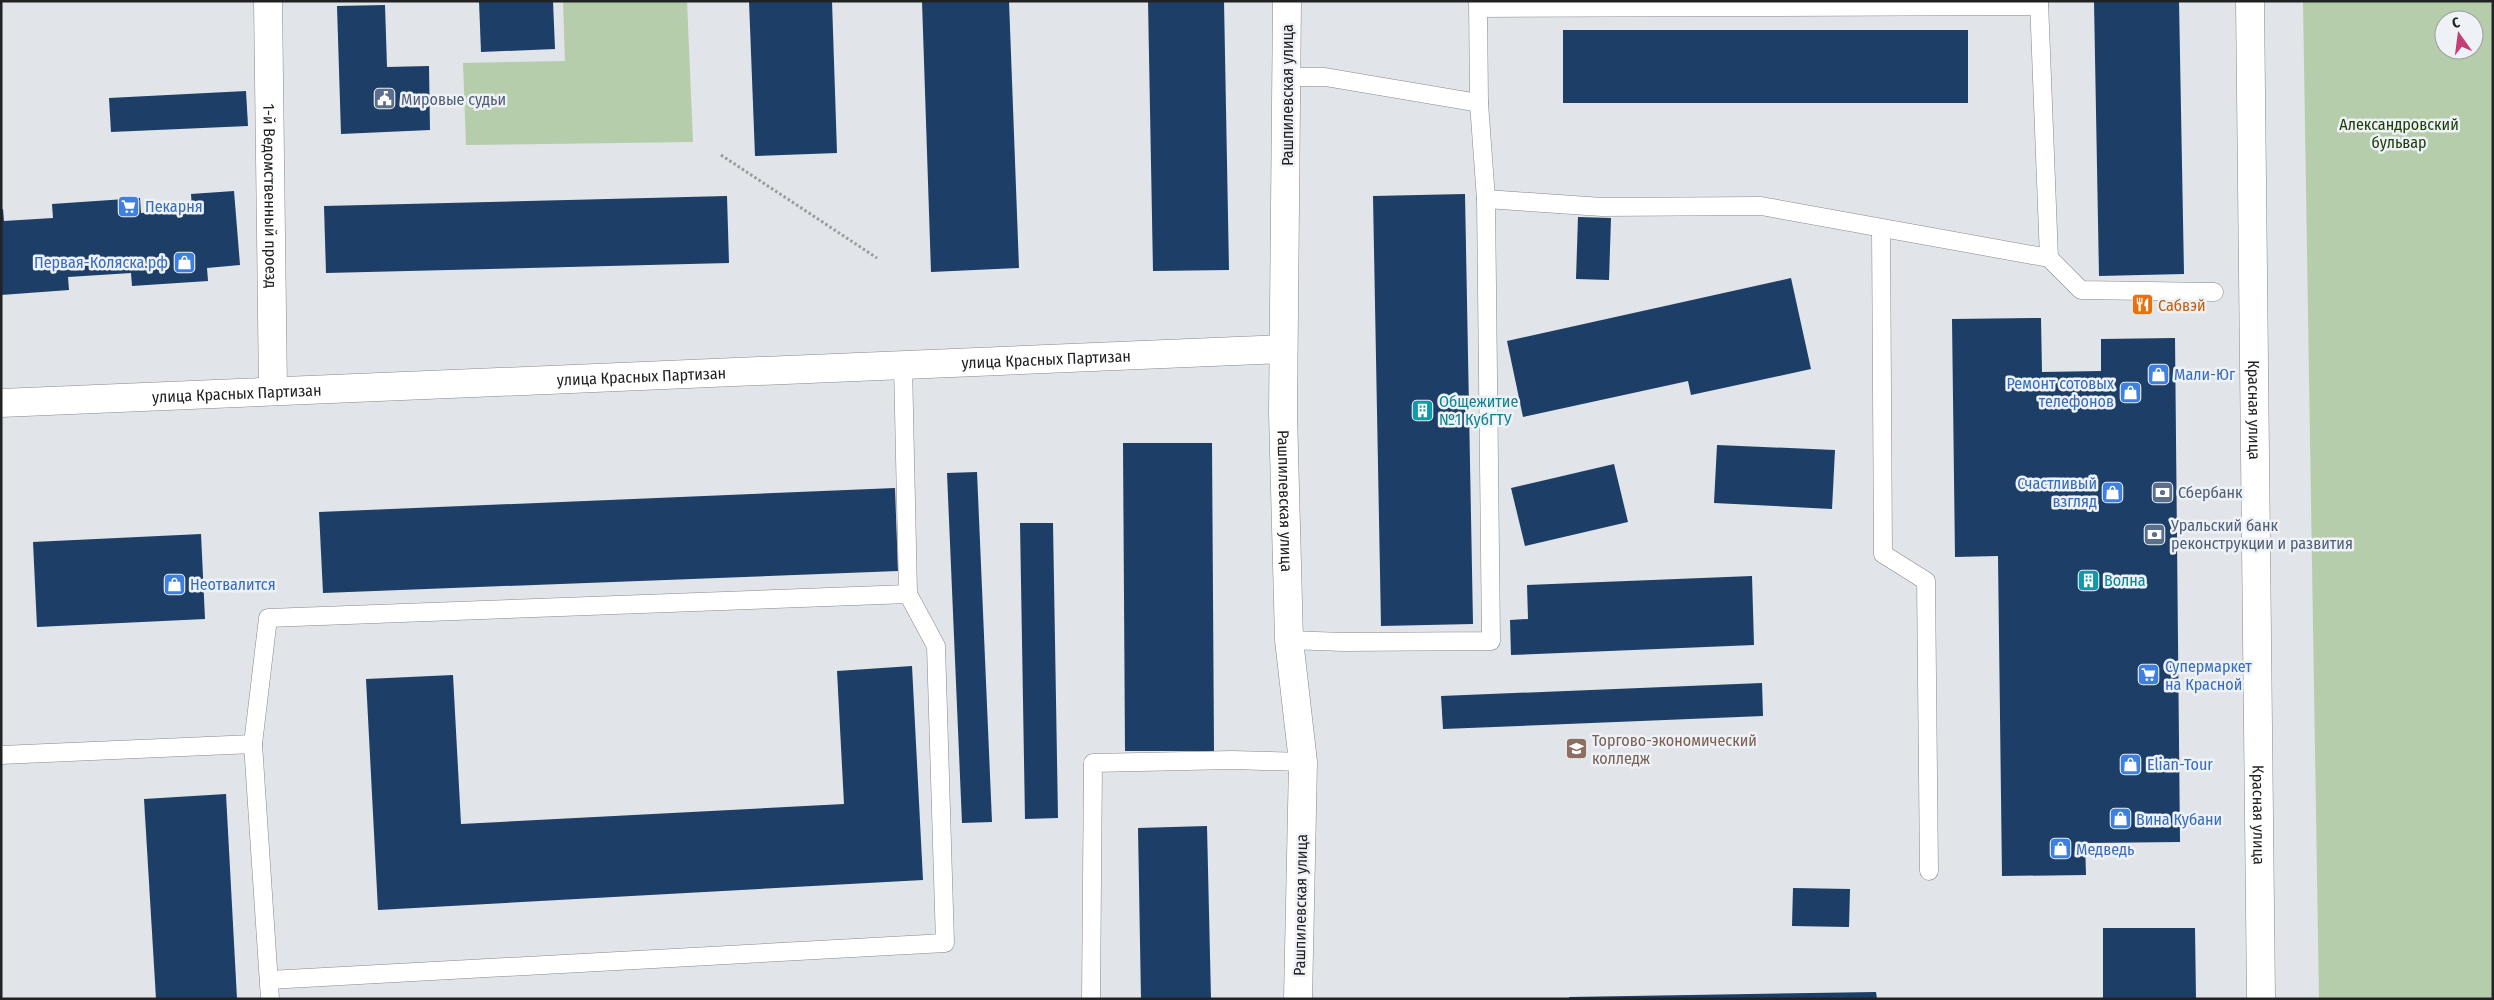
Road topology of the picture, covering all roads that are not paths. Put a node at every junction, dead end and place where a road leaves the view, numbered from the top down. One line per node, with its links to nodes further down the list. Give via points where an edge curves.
1 (268, 1): 14 (street, 1-й Ведомственный проезд)
2 (1287, 1): 6 (street, Рашпилевская улица)
3 (2250, 1): 26 (street, Красная улица)
4 (1478, 4): 5 (lane); 7 (lane)
5 (2039, 4): 10 (lane)
6 (1288, 77): 7 (lane, via 1325,78); 12 (street, Рашпилевская улица)
7 (1479, 103): 8 (lane)
8 (1486, 199): 9 (lane, via 1602,208 1762,206); 17 (lane, via 1491,641)
9 (1881, 228): 10 (lane); 21 (lane, via 1883,554 1926,581)
10 (2049, 258): 11 (lane, via 2081,290)
11 (2214, 292)
12 (1283, 349): 13 (street, улица Красных Партизан); 17 (street, Рашпилевская улица)
13 (902, 365): 14 (street, улица Красных Партизан); 16 (lane)
14 (273, 391): 15 (street, улица Красных Партизан)
15 (1, 403)
16 (908, 594): 18 (lane, via 268,618); 22 (lane, via 936,646 945,943)
17 (1289, 640): 20 (street, Рашпилевская улица)
18 (253, 744): 19 (lane); 22 (lane)
19 (1, 755)
20 (1303, 762): 24 (lane, via 1093,763); 25 (street, Рашпилевская улица)
21 (1929, 871)
22 (269, 980): 23 (lane)
23 (270, 999)
24 (1091, 999)
25 (1298, 999)
26 (2261, 999)

